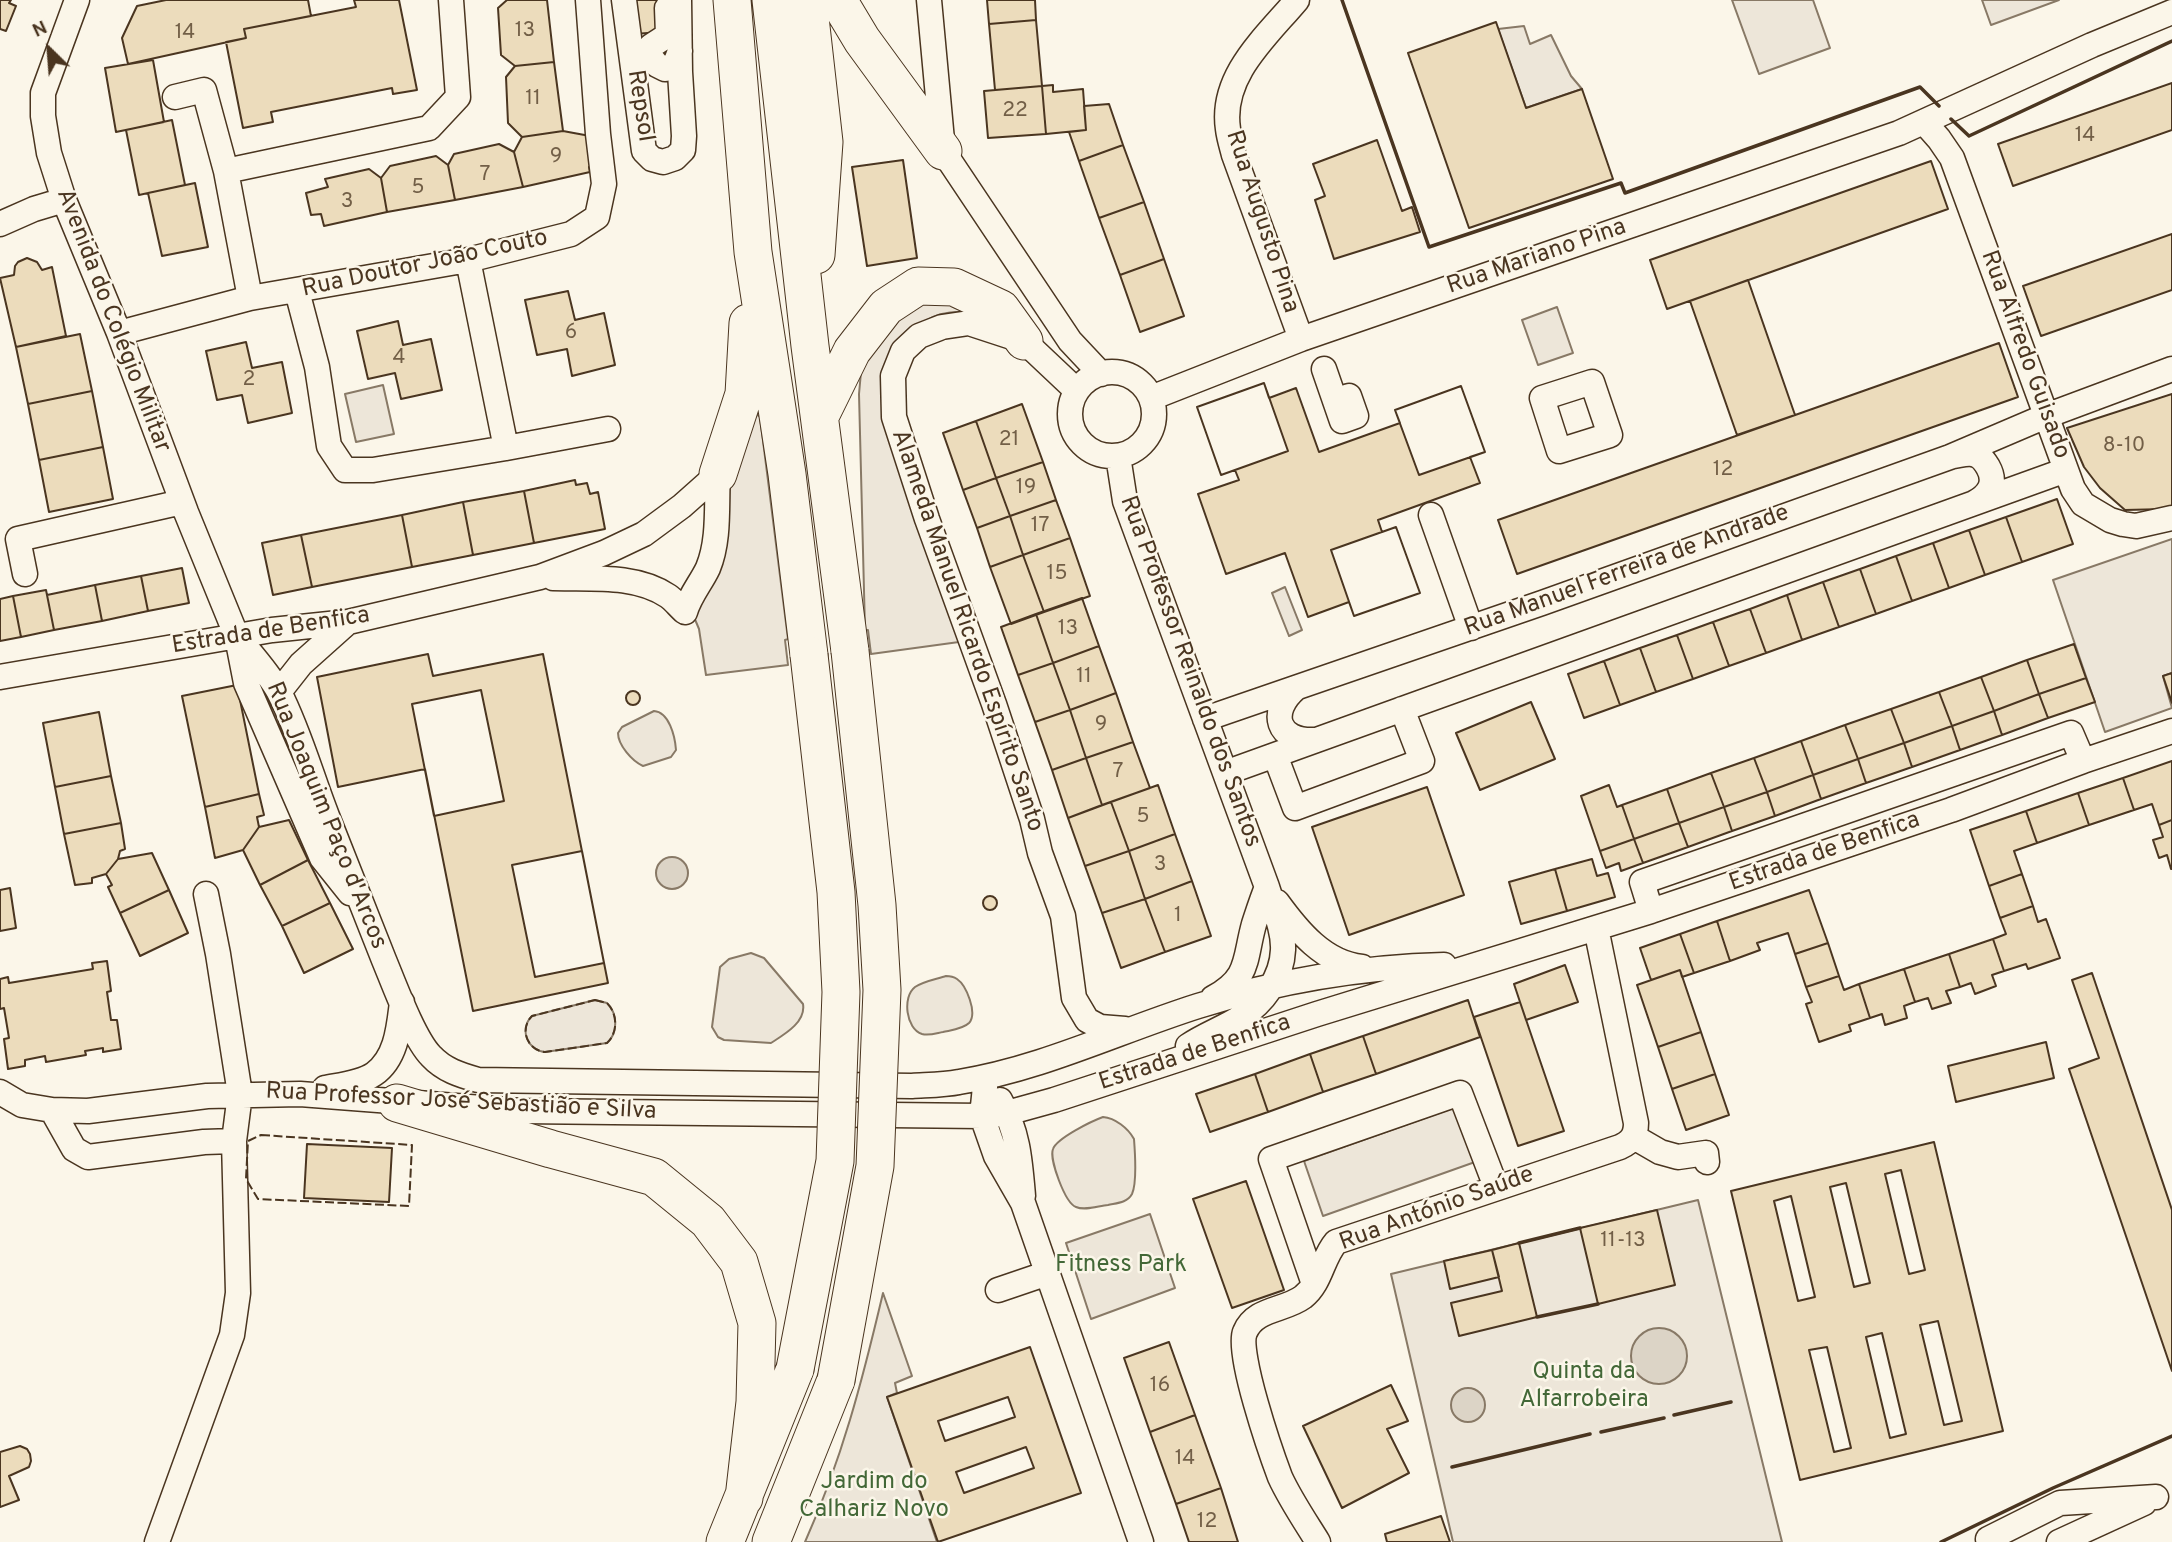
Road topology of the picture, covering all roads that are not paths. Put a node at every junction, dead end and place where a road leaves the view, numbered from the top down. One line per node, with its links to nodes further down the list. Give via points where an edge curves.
1 (77, 0): 19 (street, Avenida do Colégio Militar, via 43,93 49,153)
2 (451, 0): 18 (street, via 458,97 429,128)
3 (588, 0): 22 (street, Rua Doutor João Couto, via 604,184 597,217 571,234)
4 (624, 0): 14 (street, Repsol, via 644,151 663,162 683,150)
5 (667, 0): 14 (street, Repsol, via 668,35 651,46 649,55 665,69 675,65)
6 (679, 0): 14 (street, Repsol)
7 (732, 0): 21 (highway)
8 (771, 0): 28 (highway)
9 (808, 0): 28 (highway, via 824,142)
10 (838, 0): 17 (highway)
11 (929, 0): 17 (street)
12 (1297, 0): 26 (street, Rua Augusto Pina, via 1237,76 1227,113 1234,155)
13 (2172, 12): 16 (street, Rua Mariano Pina)
14 (680, 51)
15 (175, 97): 18 (street, via 204,90)
16 (1924, 122): 26 (street, Rua Mariano Pina); 36 (street, Rua Alfredo Guisado, via 1952,158)
17 (943, 151): 31 (street, via 1070,341)
18 (226, 171): 24 (street)
19 (64, 200): 20 (street); 25 (street, Avenida do Colégio Militar)
20 (0, 224)
21 (753, 252): 42 (highway, via 744,394); 93 (highway, bridge, via 809,655 836,892 841,992 835,1161 795,1369)
22 (467, 260): 23 (street, Rua Doutor João Couto); 38 (street)
23 (298, 291): 24 (street, Rua Doutor João Couto); 38 (street, via 317,367 329,446 345,470 373,470)
24 (250, 298): 25 (street, Rua Doutor João Couto)
25 (119, 333): 43 (street, Avenida do Colégio Militar)
26 (1301, 339): 33 (street, Rua Mariano Pina)
27 (1024, 341): 32 (street, Alameda Manuel Ricardo Espírito Santo); 35 (highway, via 1001,309 954,287 918,286 886,307 852,351); 72 (street, Alameda Manuel Ricardo Espírito Santo, via 969,323 919,336 903,351 893,376 894,417 1063,916 1074,998 1087,1020 1100,1027)
28 (810, 346): 35 (highway)
29 (1324, 369): 34 (street)
30 (2172, 369): 36 (street, Rua Manuel Ferreira de Andrade)
31 (1101, 374): 32 (street); 33 (street, via 1130,376)
32 (1077, 391): 39 (street, via 1070,409 1072,428 1082,444 1099,454)
33 (1151, 398): 39 (street, via 1154,417 1149,435 1136,449)
34 (1335, 401)
35 (820, 416): 96 (highway, bridge, via 877,905 882,990 875,1166 836,1380)
36 (2046, 416): 40 (street, Rua Manuel Ferreira de Andrade); 41 (street, Rua Alfredo Guisado)
37 (608, 429): 38 (street)
38 (506, 447)
39 (1118, 456): 56 (street, Rua Professor Reinaldo dos Santos, via 1125,501)
40 (1950, 457): 44 (street, via 1976,455 1990,470 1993,484 1989,492); 50 (street, Rua Manuel Ferreira de Andrade)
41 (2066, 470): 44 (street); 46 (street, Rua Alfredo Guisado, via 2083,504 2110,520 2136,526)
42 (718, 474): 48 (street, Estrada de Benfica, via 644,534); 48 (street, Estrada de Benfica, via 713,550 685,612 649,586 620,580)
43 (182, 502): 47 (street, via 19,539); 51 (street, Avenida do Colégio Militar)
44 (1967, 506): 55 (street)
45 (1431, 515): 50 (street)
46 (2172, 517)
47 (25, 574)
48 (540, 577): 49 (street, Estrada de Benfica)
49 (348, 622): 51 (street, Estrada de Benfica); 54 (street, via 300,664)
50 (1471, 628): 53 (street, Rua Manuel Ferreira de Andrade)
51 (237, 637): 52 (street, Estrada de Benfica); 54 (street, Rua Joaquim Paço d'Arcos); 64 (street, via 247,683 322,858)
52 (0, 677)
53 (1296, 688): 56 (street, Rua Manuel Ferreira de Andrade); 58 (street, via 1280,706 1282,726 1294,738)
54 (279, 692): 64 (street, Rua Joaquim Paço d'Arcos)
55 (1402, 709): 58 (street); 59 (street, via 1422,761 1295,808)
56 (1205, 719): 61 (street, Rua Professor Reinaldo dos Santos)
57 (2166, 737): 60 (street, Estrada de Benfica)
58 (1315, 740): 59 (street)
59 (1275, 755): 61 (street)
60 (2082, 761): 65 (street, Estrada de Benfica); 65 (street, via 2071,733 1642,882)
61 (1225, 773): 62 (street, Rua Professor Reinaldo dos Santos)
62 (1267, 887): 68 (street, Rua Professor Reinaldo dos Santos, via 1314,946 1354,966); 69 (street, Rua Professor Reinaldo dos Santos, via 1283,951); 71 (street, via 1244,969 1235,982)
63 (206, 894): 77 (street)
64 (362, 907): 70 (street, Rua Joaquim Paço d'Arcos)
65 (1651, 911): 66 (street, Estrada de Benfica)
66 (1596, 928): 67 (street, Estrada de Benfica); 84 (street, via 1636,1124)
67 (1474, 964): 68 (street, Estrada de Benfica); 73 (street, Estrada de Benfica)
68 (1380, 968): 69 (street, Estrada de Benfica)
69 (1271, 986): 71 (street, Estrada de Benfica); 73 (street, via 1239,1019)
70 (402, 1002): 75 (street, Rua Professor José Sebastião e Silva, via 429,1055 444,1068 478,1080); 78 (street, via 393,1046 374,1074)
71 (1199, 1006): 72 (street, Estrada de Benfica)
72 (1132, 1029): 74 (street, Estrada de Benfica)
73 (1163, 1063): 81 (street, Estrada de Benfica)
74 (986, 1077): 75 (street, Estrada de Benfica); 81 (street); 83 (street)
75 (912, 1086)
76 (0, 1092): 80 (street, Rua Professor José Sebastião e Silva, via 22,1105)
77 (240, 1094): 78 (street, Rua Professor José Sebastião e Silva); 80 (street, Rua Professor José Sebastião e Silva, via 88,1111); 85 (street)
78 (300, 1094): 79 (street, Rua Professor José Sebastião e Silva)
79 (397, 1102): 82 (street, Rua Professor José Sebastião e Silva, via 521,1111); 93 (highway, via 654,1177 708,1221 740,1262 757,1323 755,1402)
80 (52, 1110): 85 (street, via 74,1149 88,1157)
81 (1007, 1113): 83 (street, Estrada de Benfica); 88 (street, via 1019,1148)
82 (912, 1116): 83 (street, Estrada de Benfica)
83 (982, 1116): 88 (street, via 996,1156)
84 (1634, 1137): 86 (street, via 1678,1157 1706,1153); 87 (street, Rua António Saúde, via 1620,1147)
85 (234, 1141): 94 (street, via 238,1293 232,1335)
86 (1707, 1162)
87 (1496, 1187): 90 (street, Rua António Saúde, via 1336,1242); 90 (street, via 1460,1093 1272,1159)
88 (1023, 1203): 89 (street)
89 (1048, 1273): 91 (street); 97 (street)
90 (1314, 1284): 98 (street, Rua António Saúde, via 1301,1298 1252,1320 1242,1339 1244,1360 1281,1478)
91 (998, 1290)
92 (2164, 1494): 99 (street, via 2060,1503 1987,1539); 100 (street)
93 (744, 1498): 95 (highway)
94 (157, 1542)
95 (725, 1542)
96 (771, 1542)
97 (1142, 1542)
98 (1318, 1542)
99 (1989, 1542)
100 (2059, 1542)

